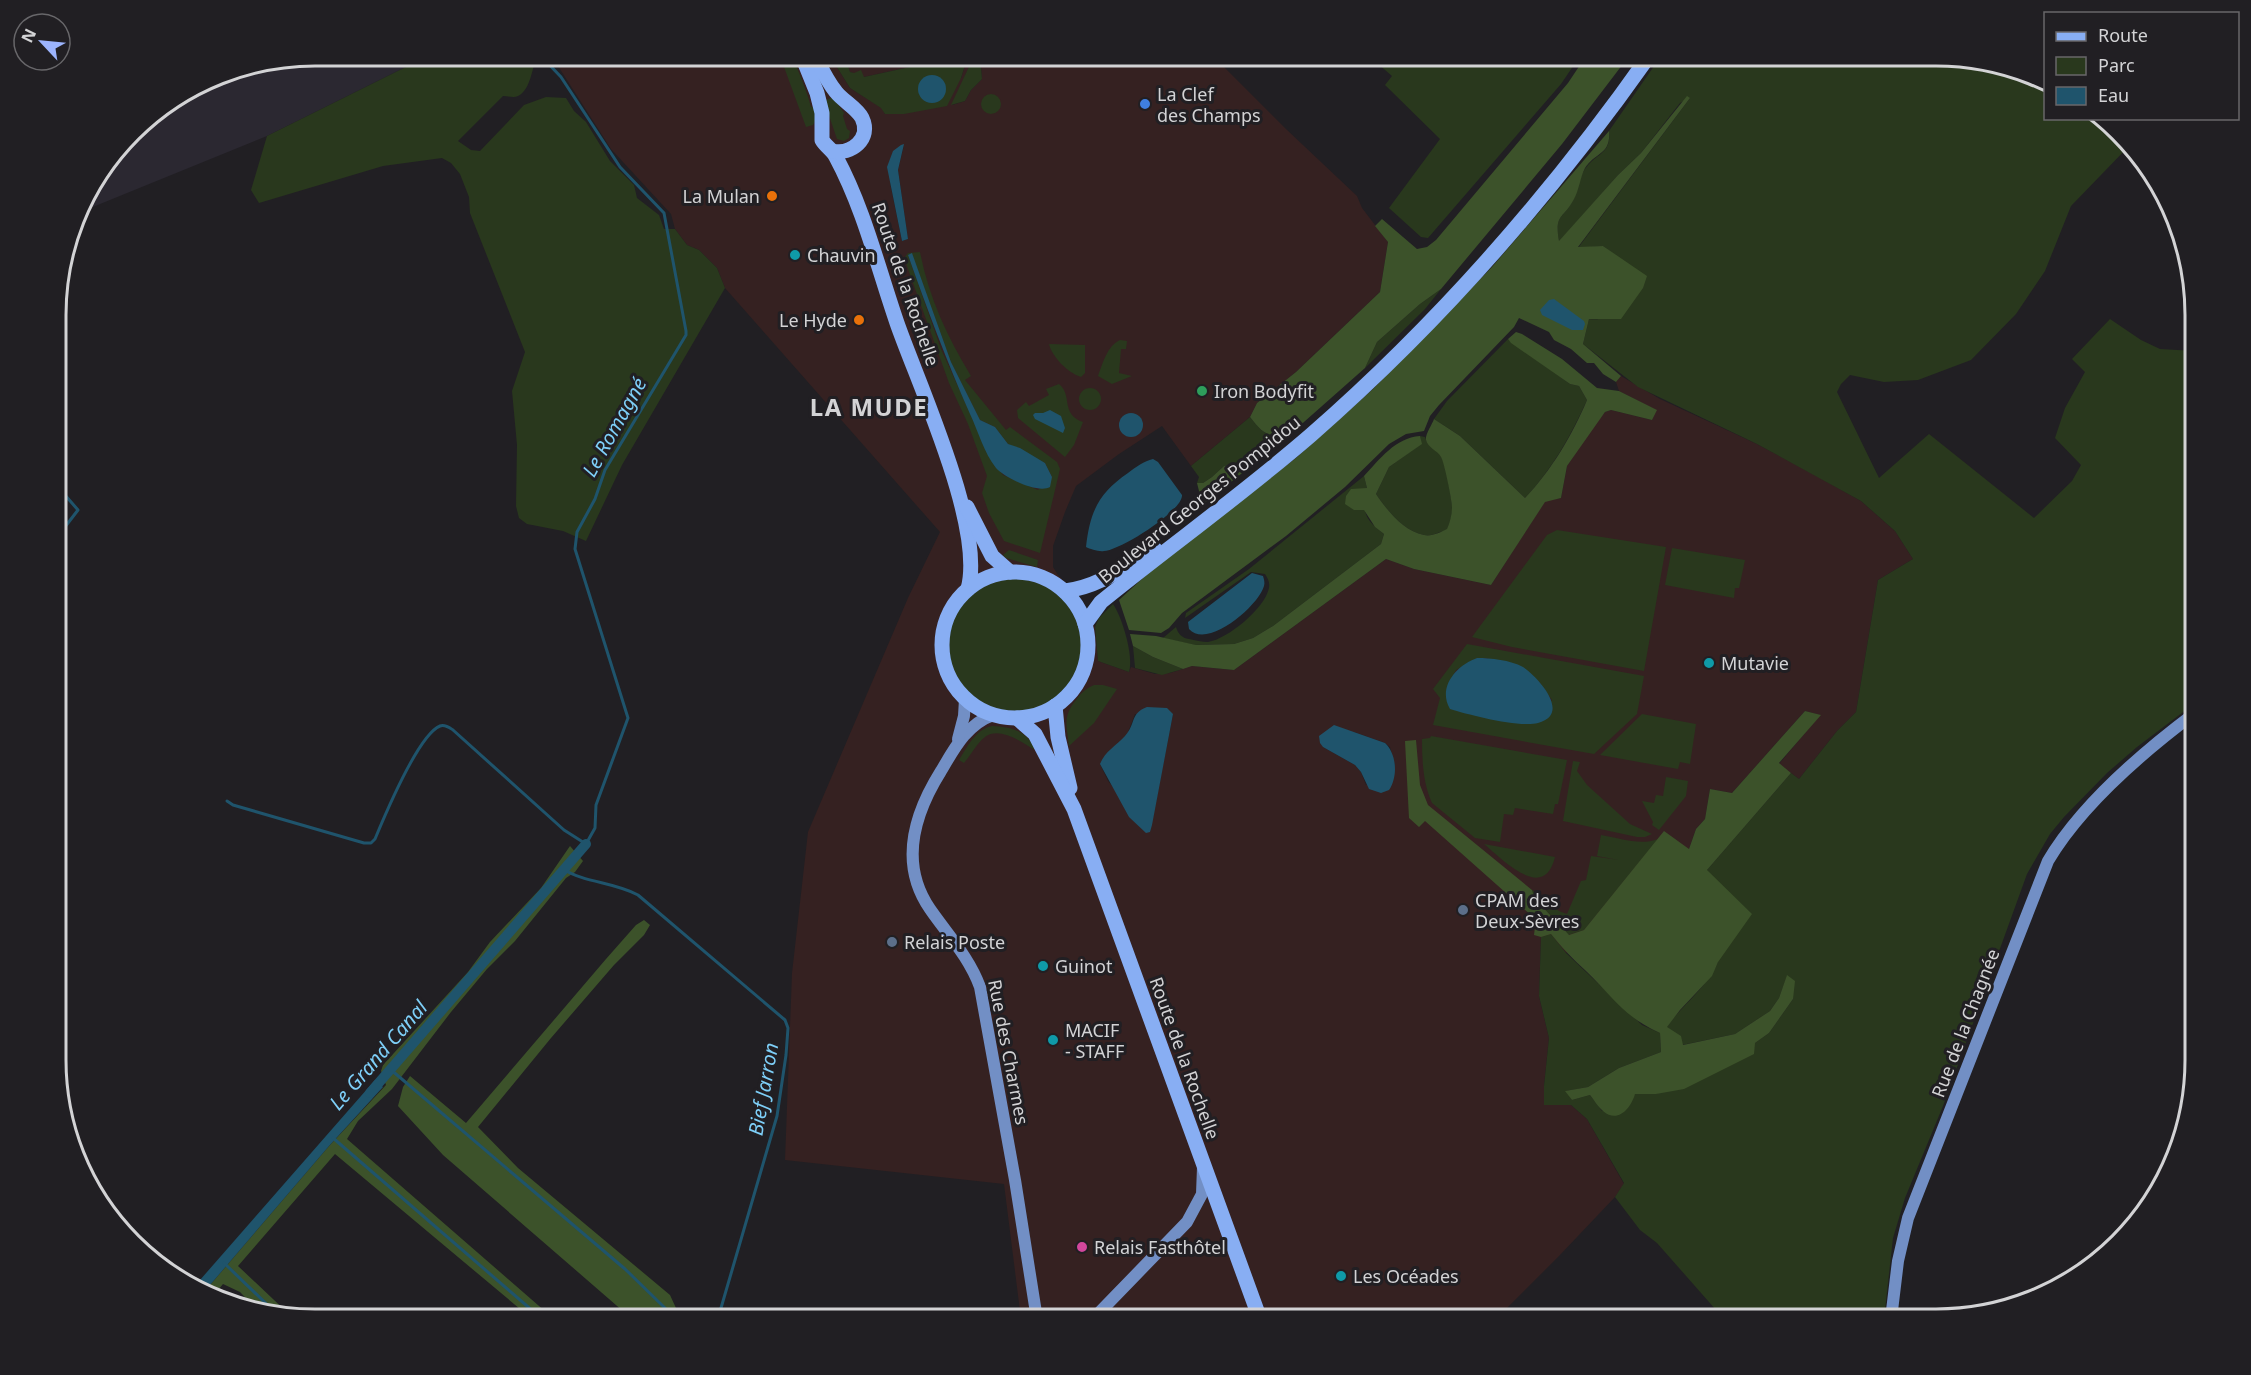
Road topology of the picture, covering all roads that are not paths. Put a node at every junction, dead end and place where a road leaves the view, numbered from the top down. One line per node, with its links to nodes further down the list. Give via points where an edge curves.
1 (806, 66): 6 (main road, Route de la Rochelle, via 822,113 822,140)
2 (821, 66): 5 (main road, Route de la Rochelle, via 835,91 862,118 864,126)
3 (1633, 66): 11 (main road, Boulevard Georges Pompidou, via 1538,191 1463,278 1388,355 1275,457 1170,539 1103,580)
4 (1641, 66): 12 (main road, Boulevard Georges Pompidou, via 1544,195 1408,344 1310,436 1101,602)
5 (858, 144): 6 (main road, via 845,152); 7 (main road, Route de la Rochelle, via 852,166)
6 (832, 151): 7 (main road, Route de la Rochelle)
7 (854, 195): 8 (main road, Route de la Rochelle)
8 (957, 488): 9 (main road, Route de la Rochelle, via 992,556); 10 (main road, Route de la Rochelle, via 972,556)
9 (1010, 572): 10 (main road, via 988,577); 11 (main road, via 1035,574)
10 (968, 589): 13 (main road, via 950,610 941,650 946,670)
11 (1065, 591): 12 (main road)
12 (1085, 624): 14 (main road, via 1088,645 1083,670 1071,692)
13 (964, 699): 15 (main road); 18 (street, Rue des Charmes)
14 (1055, 706): 16 (main road, via 1031,717); 19 (main road, Route de la Rochelle)
15 (993, 715): 16 (main road); 18 (street, Rue des Charmes, via 977,723)
16 (1017, 718): 19 (main road, Route de la Rochelle, via 1035,734)
17 (2185, 721): 24 (street, Rue de la Chagnée, via 2154,745 2077,820 2048,861 1908,1218)
18 (956, 746): 21 (street, Rue des Charmes, via 919,812 913,865 925,900 966,958 980,987)
19 (1074, 809): 20 (main road, Route de la Rochelle)
20 (1203, 1165): 22 (street, via 1202,1194 1193,1213); 23 (main road, Route de la Rochelle)
21 (1035, 1309)
22 (1103, 1309)
23 (1256, 1309)
24 (1893, 1309)

